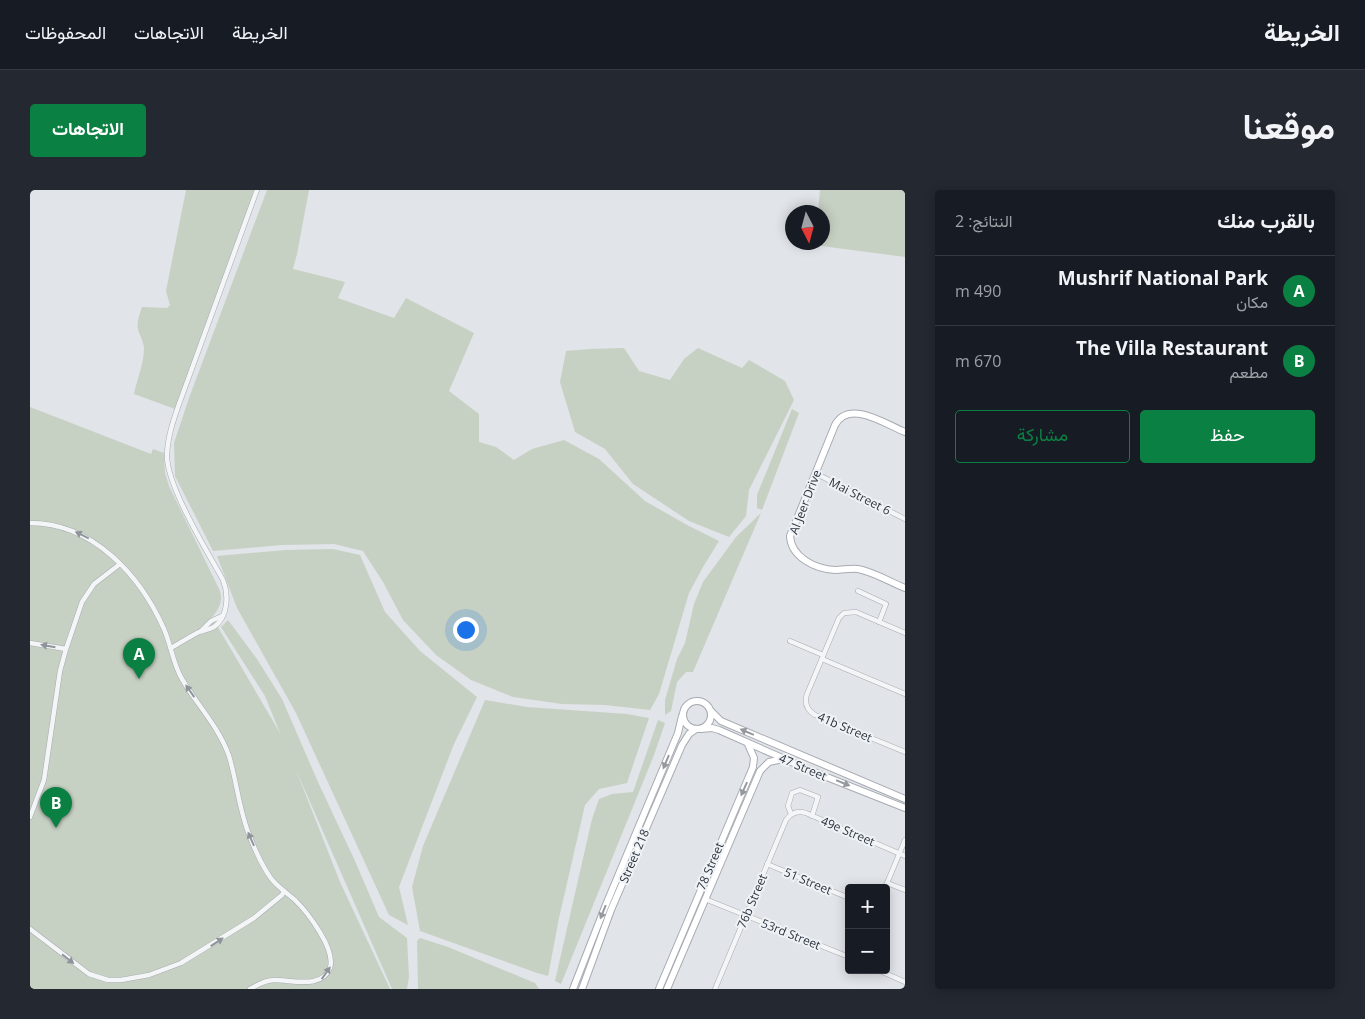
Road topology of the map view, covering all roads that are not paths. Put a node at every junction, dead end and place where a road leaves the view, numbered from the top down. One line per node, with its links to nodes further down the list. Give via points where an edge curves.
1 (258, 190): 13 (street, via 179,404 168,450 174,484 225,587 227,601 214,626)
2 (905, 434): 3 (street, Al Jeer Drive, via 855,412 845,414 835,425)
3 (816, 473): 4 (street, Mai Street 6); 7 (street, Al Jeer Drive, via 792,530 790,541 794,551 802,559 822,568 861,570)
4 (905, 518)
5 (30, 523): 6 (street, one-way to 5, via 82,534 59,526)
6 (120, 564): 13 (street, via 151,604); 14 (street, via 89,589)
7 (905, 588)
8 (858, 591): 9 (street, via 886,604)
9 (879, 622): 10 (street); 15 (street, via 856,612 844,613)
10 (905, 633)
11 (790, 641): 15 (street)
12 (30, 643): 14 (street, one-way to 12)
13 (171, 648): 35 (street, one-way to 13, via 269,875 251,839 225,747 181,677)
14 (66, 649): 27 (street, via 58,682 45,776)
15 (822, 657): 16 (street); 21 (street, 41b Street, via 806,697 809,711)
16 (905, 694)
17 (711, 712): 18 (street, via 703,702 694,701 684,708); 19 (street, via 708,724); 23 (street, 47 Street, one-way to 17, via 721,721)
18 (682, 716): 19 (street, via 688,727); 48 (street, one-way to 48, via 678,733)
19 (699, 729): 20 (street, 47 Street, via 715,729); 49 (street, Street 218, via 682,745)
20 (748, 744): 22 (street, 47 Street); 38 (street, 78 Street, one-way to 38, via 754,758 753,767)
21 (905, 752)
22 (783, 758): 24 (street, 47 Street, one-way to 24); 37 (street, 78 Street, via 769,762 760,771)
23 (905, 799)
24 (905, 808)
25 (791, 814): 26 (street, 49e Street, via 800,812); 26 (street, 76b Street, via 788,806 792,793 800,790 818,797); 31 (street, 76b Street)
26 (812, 816): 29 (street, 49e Street)
27 (30, 817)
28 (905, 840): 29 (street)
29 (900, 854): 30 (street, 49e Street); 32 (street)
30 (905, 856)
31 (767, 864): 36 (street, 51 Street); 39 (street, 76b Street)
32 (886, 884)
33 (890, 886): 34 (street)
34 (905, 890)
35 (284, 891): 41 (street, one-way to 35, via 95,977 114,980 138,977 171,968 191,958 260,914); 47 (street, one-way to 35, via 272,980 315,984 326,977 331,966 331,954 318,930)
36 (845, 896)
37 (705, 899): 39 (street, 53rd Street); 40 (street, 78 Street)
38 (694, 906): 40 (street, via 690,924); 42 (street, 78 Street)
39 (745, 916): 43 (street, 53rd Street); 52 (street, 76b Street)
40 (693, 927): 45 (street, 78 Street)
41 (30, 929)
42 (676, 949): 45 (street, via 679,953); 50 (street, 78 Street)
43 (845, 955)
44 (887, 974): 46 (street)
45 (670, 982): 51 (street, 78 Street)
46 (905, 982)
47 (250, 989)
48 (573, 989)
49 (582, 989)
50 (659, 989)
51 (667, 989)
52 (715, 989)

